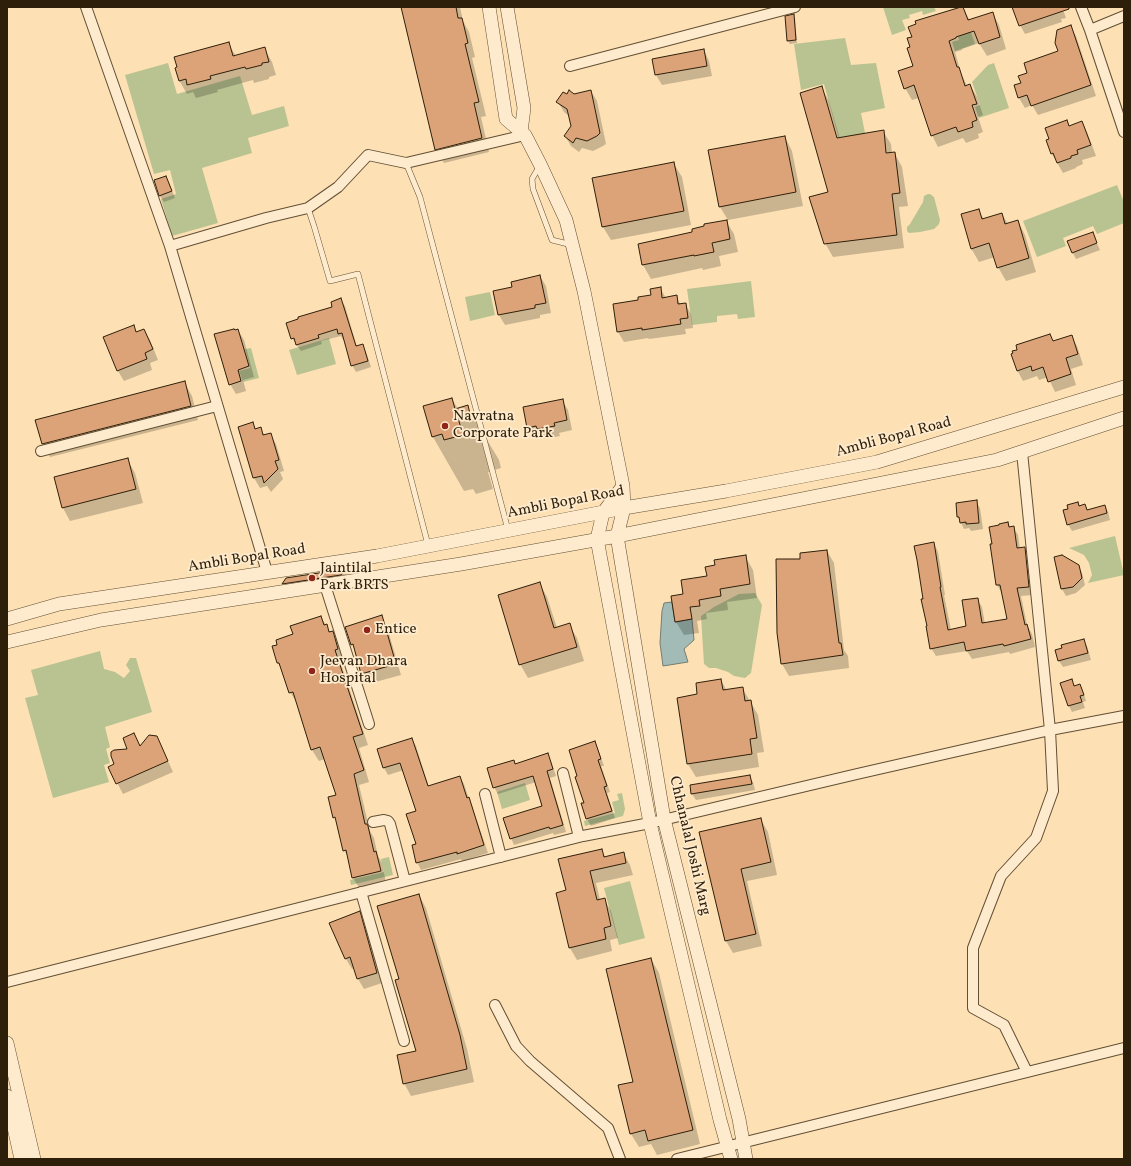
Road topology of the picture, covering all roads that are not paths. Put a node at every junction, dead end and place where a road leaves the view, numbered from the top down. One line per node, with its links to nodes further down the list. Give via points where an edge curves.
1 (86, 7): 15 (street)
2 (489, 7): 10 (street, via 506,118)
3 (507, 7): 10 (street, via 524,108)
4 (794, 7): 8 (street)
5 (1081, 7): 7 (street)
6 (1124, 16): 7 (street)
7 (1090, 30): 9 (street)
8 (570, 66)
9 (1124, 132)
10 (523, 134): 11 (street); 12 (street)
11 (406, 163): 13 (street, via 368,155 338,187); 24 (lane, via 420,197)
12 (540, 164): 14 (street, via 566,220); 14 (lane, via 532,179 533,189 552,240)
13 (308, 208): 15 (street); 27 (lane, via 330,281 358,274)
14 (572, 245): 21 (street, via 584,291)
15 (170, 246): 17 (street)
16 (1124, 387): 22 (street, Ambli Bopal Road, via 877,462)
17 (217, 406): 19 (street); 28 (street)
18 (1124, 418): 20 (street)
19 (41, 451)
20 (1022, 452): 25 (street, via 997,460); 34 (street)
21 (623, 486): 22 (street); 23 (street)
22 (624, 508): 23 (street, Ambli Bopal Road); 25 (street)
23 (603, 512): 24 (street, Ambli Bopal Road); 26 (street)
24 (508, 531): 27 (street, Ambli Bopal Road)
25 (617, 536): 26 (street); 37 (street, Chhanalal Joshi Marg)
26 (596, 539): 29 (street, via 462,564); 39 (street, Chhanalal Joshi Marg)
27 (428, 546): 28 (street, Ambli Bopal Road)
28 (267, 572): 30 (street, Ambli Bopal Road, via 59,604)
29 (325, 585): 31 (street, via 101,620); 33 (street)
30 (7, 619)
31 (7, 642)
32 (1124, 716): 34 (street)
33 (369, 724)
34 (1050, 730): 37 (street); 49 (street, via 1053,791 1036,838 1001,876 973,948 973,1008 1004,1025)
35 (563, 773): 40 (street)
36 (485, 794): 41 (street)
37 (664, 819): 39 (street); 51 (street, Chhanalal Joshi Marg)
38 (373, 822): 42 (street, via 384,820 390,824)
39 (650, 823): 40 (street); 52 (street, Chhanalal Joshi Marg)
40 (579, 837): 41 (street)
41 (501, 857): 42 (street)
42 (405, 881): 43 (street)
43 (361, 892): 44 (street); 46 (street)
44 (7, 982)
45 (495, 1005): 55 (street, via 516,1046 608,1128)
46 (404, 1041)
47 (7, 1043): 54 (street)
48 (1124, 1048): 49 (street)
49 (1027, 1072): 51 (street)
50 (7, 1096): 53 (street)
51 (743, 1143): 52 (street); 57 (street, Chhanalal Joshi Marg)
52 (729, 1153): 56 (street)
53 (21, 1159)
54 (34, 1159)
55 (620, 1159)
56 (677, 1159)
57 (746, 1159)

